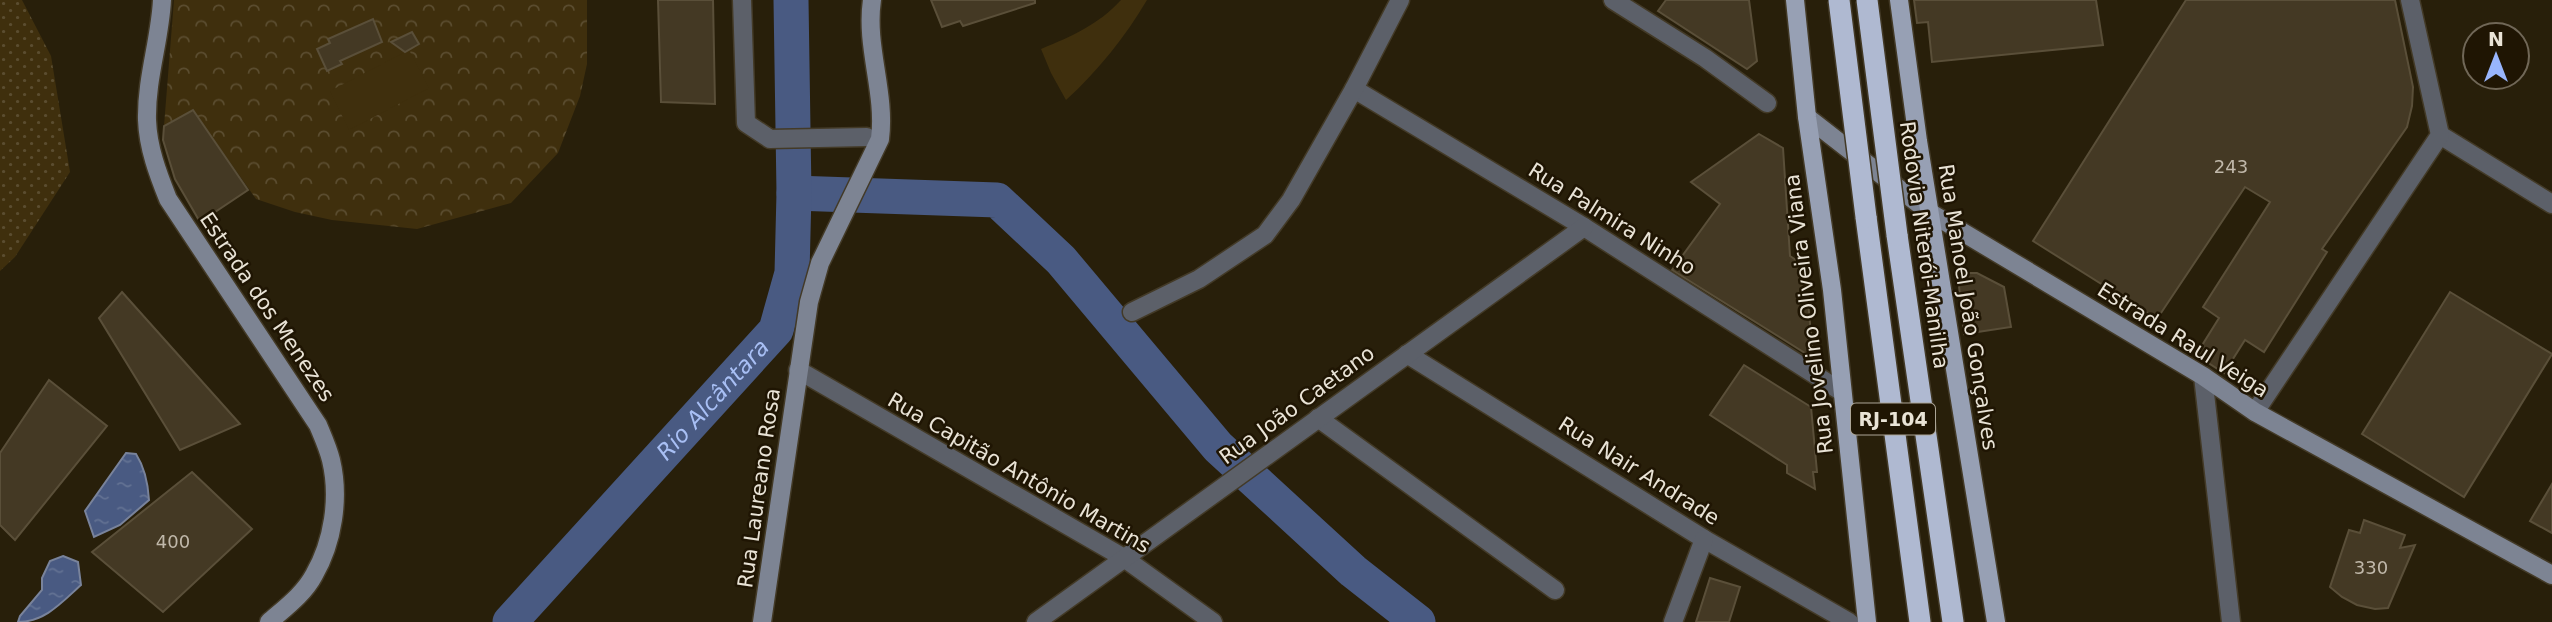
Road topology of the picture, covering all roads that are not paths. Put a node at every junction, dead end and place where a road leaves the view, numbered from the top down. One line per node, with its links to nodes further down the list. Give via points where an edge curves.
1 (162, 0): 30 (main road, Estrada dos Menezes, via 147,121 154,161 168,200 318,425 331,461 336,503 329,541 314,576)
2 (742, 0): 15 (street, via 746,123 770,139)
3 (873, 0): 21 (main road, Rua Laureano Rosa, via 873,56 883,117 880,139 820,263)
4 (1400, 0): 11 (street)
5 (1613, 0): 12 (street)
6 (1795, 0): 13 (main road, Rua Jovelino Oliveira Viana)
7 (1839, 0): 37 (highway, RJ-104, bridge)
8 (1867, 0): 38 (highway, Rodovia Niterói-Manilha / RJ-104, bridge)
9 (1899, 0): 17 (main road, Rua Manoel João Gonçalves)
10 (2410, 0): 14 (street)
11 (1354, 89): 18 (street, Rua Palmira Ninho); 19 (street, via 1291,200 1265,235 1199,279)
12 (1768, 103)
13 (1807, 117): 17 (main road, Estrada Raul Veiga); 23 (main road, Rua Jovelino Oliveira Viana)
14 (2440, 135): 16 (street); 24 (street)
15 (867, 137)
16 (2552, 204)
17 (1929, 212): 22 (main road, Estrada Raul Veiga); 39 (main road, Rua Manoel João Gonçalves)
18 (1584, 227): 20 (street, Rua João Caetano); 23 (street, Rua Palmira Ninho)
19 (1132, 312)
20 (1407, 354): 25 (street, Rua João Caetano); 26 (street, Rua Nair Andrade)
21 (799, 370): 27 (street, Rua Capitão Antônio Martins); 31 (main road, Rua Laureano Rosa)
22 (2203, 376): 24 (main road, Estrada Raul Veiga); 40 (street)
23 (1842, 392): 36 (main road, Rua Jovelino Oliveira Viana)
24 (2255, 412): 28 (main road, Estrada Raul Veiga)
25 (1318, 418): 27 (street, Rua João Caetano); 29 (street)
26 (1704, 539): 34 (street); 35 (street, Rua Nair Andrade)
27 (1124, 558): 32 (street, Rua João Caetano); 33 (street, Rua Capitão Antônio Martins)
28 (2552, 575)
29 (1555, 590)
30 (270, 622)
31 (762, 622)
32 (1036, 622)
33 (1213, 622)
34 (1674, 622)
35 (1849, 622)
36 (1867, 622)
37 (1920, 622)
38 (1953, 622)
39 (1996, 622)
40 (2231, 622)

